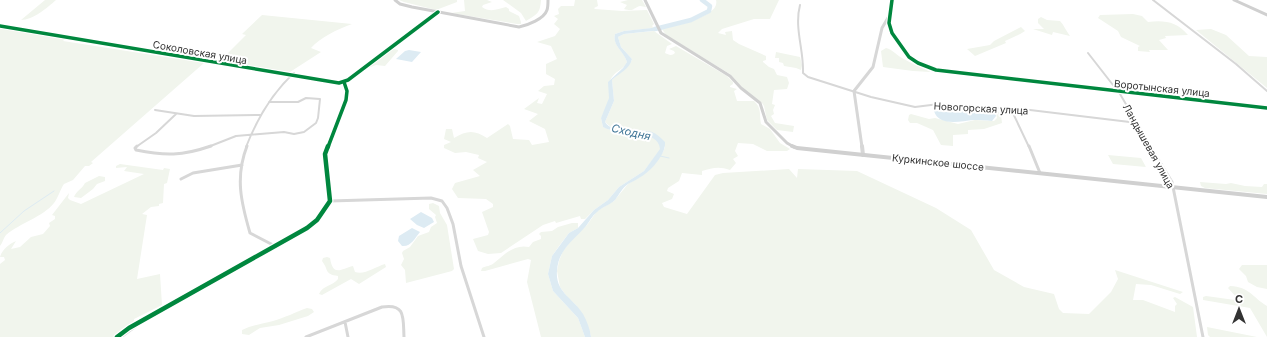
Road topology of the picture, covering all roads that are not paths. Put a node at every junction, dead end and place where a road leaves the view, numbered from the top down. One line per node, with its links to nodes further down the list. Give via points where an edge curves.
1 (395, 0): 9 (main road, via 405,5)
2 (548, 0): 9 (main road, via 544,13 521,27)
3 (645, 0): 31 (main road, Куркинское шоссе, via 658,28 667,38 730,76 760,103 766,122 788,143 797,148)
4 (892, 0): 11 (street)
5 (1153, 0): 20 (street)
6 (1234, 0): 10 (main road)
7 (1239, 0): 10 (main road)
8 (800, 5): 21 (street, Новогорская улица, via 797,16 804,75)
9 (438, 12): 19 (street)
10 (1267, 14)
11 (890, 15): 13 (street); 14 (street)
12 (0, 26): 16 (street)
13 (889, 27): 14 (street); 15 (street, Воротынская улица)
14 (882, 31): 15 (street); 21 (street, via 873,67)
15 (892, 33): 22 (street, Воротынская улица, via 910,57 936,70)
16 (54, 35): 18 (street, Соколовская улица)
17 (1088, 53): 22 (street, Ландышевая улица)
18 (292, 74): 19 (street, Соколовская улица, via 335,83); 23 (street, via 277,89)
19 (344, 82): 37 (street, via 346,100 326,154)
20 (1267, 91)
21 (854, 92): 25 (street, Новогорская улица, via 915,107 935,104); 31 (street)
22 (1118, 92): 24 (street, Воротынская улица); 29 (street, Ландышевая улица)
23 (269, 102): 28 (street); 30 (street, via 320,99 315,123 307,131 295,134 284,132)
24 (1267, 108)
25 (1011, 109): 29 (street, Новогорская улица); 33 (street)
26 (155, 110): 27 (street)
27 (176, 114): 28 (street, via 215,117); 30 (street, via 135,148 139,152 162,155 194,152 236,136)
28 (260, 115): 30 (street)
29 (1138, 123): 35 (street, Ландышевая улица)
30 (252, 135): 32 (street)
31 (863, 154): 33 (main road, Куркинское шоссе)
32 (242, 164): 34 (street, via 193,173); 38 (street, via 239,178 241,197 250,233)
33 (1040, 173): 35 (main road, Куркинское шоссе)
34 (181, 179)
35 (1174, 187): 36 (main road, Куркинское шоссе); 47 (street, Ландышевая улица)
36 (1267, 196)
37 (330, 201): 38 (street, via 312,224); 46 (street, via 431,198 442,201 452,222 461,265)
38 (274, 246): 39 (street)
39 (142, 320): 41 (street); 42 (street)
40 (345, 322): 43 (street); 44 (street); 45 (street, via 382,307 393,306 403,312)
41 (117, 337)
42 (121, 337)
43 (309, 337)
44 (348, 337)
45 (404, 337)
46 (484, 337)
47 (1202, 337)

